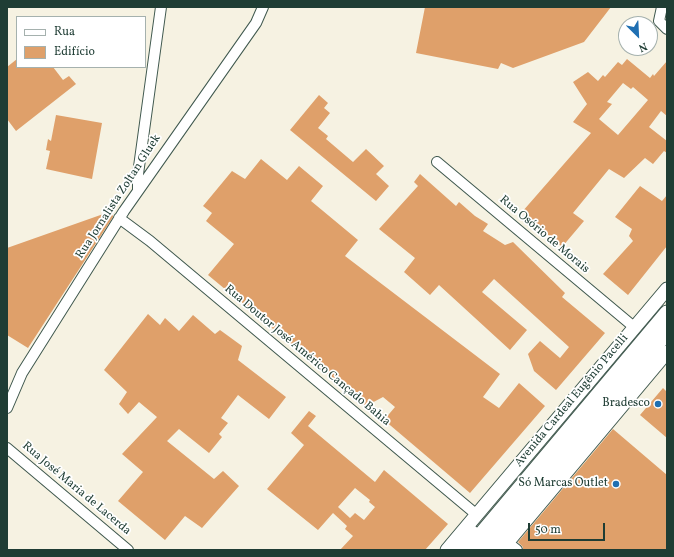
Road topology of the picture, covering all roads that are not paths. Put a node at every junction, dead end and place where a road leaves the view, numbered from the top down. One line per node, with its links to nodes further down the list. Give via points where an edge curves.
1 (161, 7): 6 (street)
2 (263, 7): 6 (street, Rua Jornalista Zoltan Gluek, via 256,23)
3 (662, 7): 4 (street, via 660,21)
4 (667, 29)
5 (437, 162): 10 (street, Rua Osório de Morais)
6 (138, 190): 7 (street, Rua Jornalista Zoltan Gluek)
7 (119, 218): 13 (street, Rua Jornalista Zoltan Gluek, via 22,373); 16 (street, Rua Doutor José Américo Cançado Bahia, via 156,246)
8 (667, 289): 10 (main road, Avenida Cardeal Eugênio Pacelli)
9 (667, 312): 15 (highway, Avenida Cardeal Eugênio Pacelli)
10 (634, 327): 16 (main road, Avenida Cardeal Eugênio Pacelli)
11 (667, 332): 22 (highway)
12 (666, 355): 17 (main road)
13 (7, 408)
14 (7, 448): 18 (street, Rua José Maria de Lacerda)
15 (515, 493): 20 (highway, via 505,499); 21 (highway, Avenida Cardeal Eugênio Pacelli)
16 (477, 515): 19 (main road, Avenida Cardeal Eugênio Pacelli)
17 (505, 548)
18 (128, 550)
19 (447, 550)
20 (455, 550)
21 (468, 550)
22 (484, 550)

